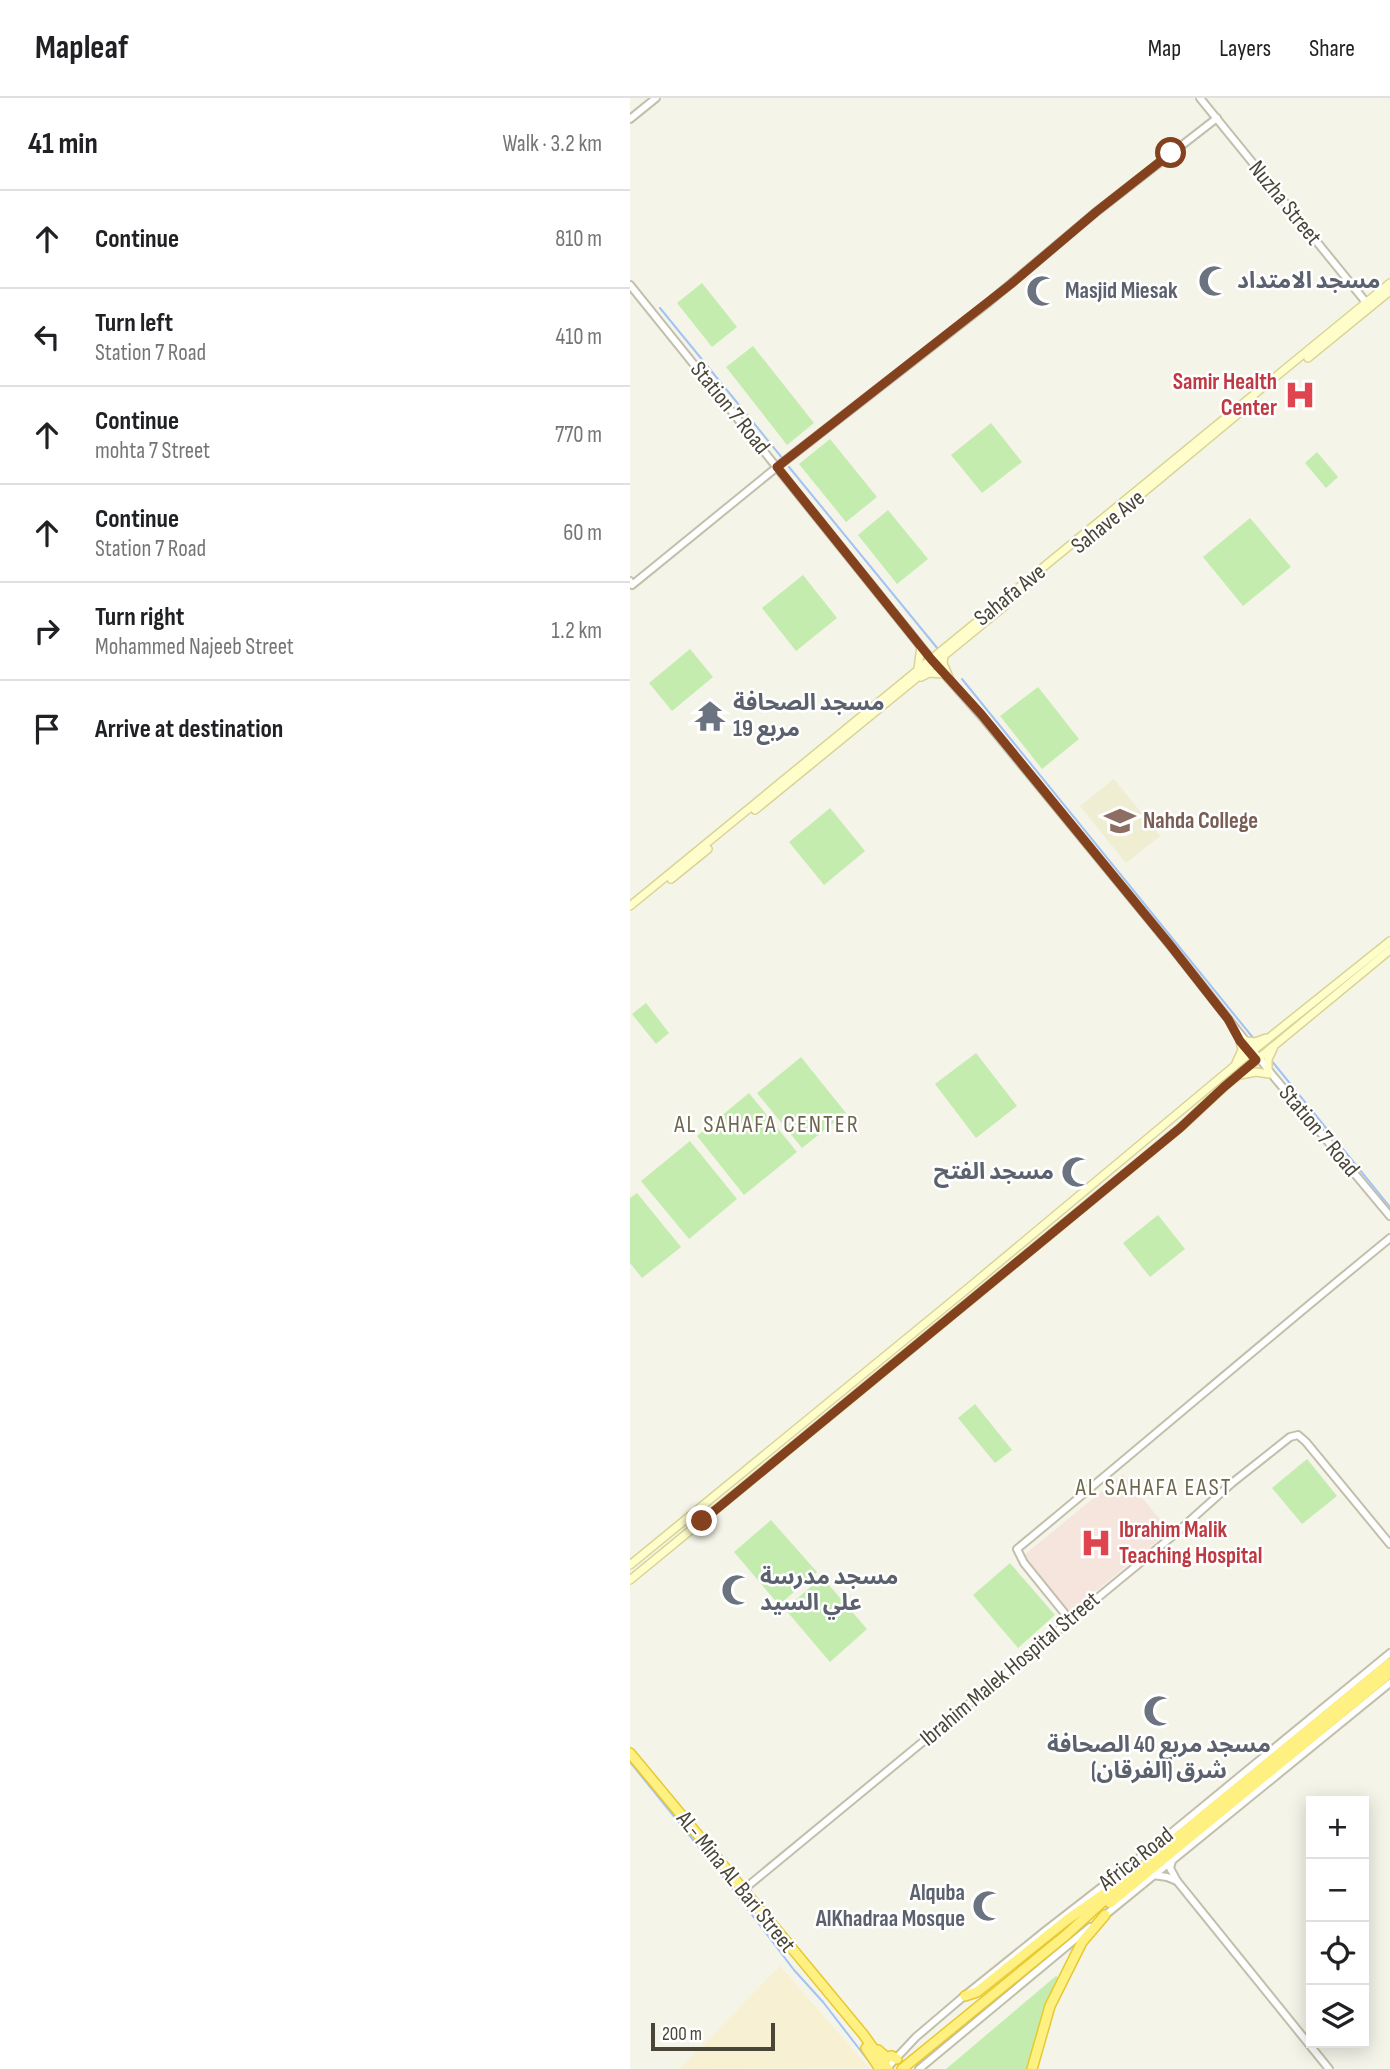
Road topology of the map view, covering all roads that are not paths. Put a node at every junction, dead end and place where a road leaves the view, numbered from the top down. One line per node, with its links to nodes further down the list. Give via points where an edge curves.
1 (656, 98): 4 (street)
2 (1200, 98): 3 (street, Nuzha Street)
3 (1217, 118): 8 (street, Nuzha Street); 9 (street)
4 (630, 119)
5 (1390, 283): 8 (main road)
6 (630, 285): 9 (street, Station 7 Road)
7 (1390, 291): 8 (main road, Sahave Ave)
8 (1369, 305): 12 (main road, Sahave Ave)
9 (777, 467): 10 (street, via 632,585); 11 (street, Station 7 Road)
10 (630, 581)
11 (922, 647): 12 (main road); 13 (street, Station 7 Road); 14 (main road)
12 (945, 650): 13 (main road, Sahave Ave); 15 (main road)
13 (933, 661): 14 (main road); 15 (street, Station 7 Road); 16 (main road, Sahave Ave)
14 (918, 670): 17 (main road)
15 (947, 677): 16 (main road, via 926,674); 22 (street, Station 7 Road)
16 (909, 684): 18 (main road, Sahave Ave)
17 (630, 906)
18 (630, 912)
19 (1390, 941): 21 (main road)
20 (1390, 950): 21 (main road)
21 (1275, 1039): 22 (main road); 23 (main road); 24 (main road); 26 (main road)
22 (1243, 1041): 23 (street, Station 7 Road); 25 (main road)
23 (1251, 1052): 24 (street, Station 7 Road); 25 (main road)
24 (1258, 1059): 26 (street, Station 7 Road); 27 (main road)
25 (1235, 1066): 31 (main road)
26 (1270, 1073): 27 (main road); 28 (street, Station 7 Road)
27 (1236, 1077): 32 (main road)
28 (1390, 1216)
29 (1390, 1238): 33 (street, via 1017,1549)
30 (1390, 1544): 33 (street, Ibrahim Malek Hospital Street, via 1306,1442 1294,1435)
31 (630, 1564)
32 (630, 1580)
33 (1070, 1620): 47 (street, Ibrahim Malek Hospital Street)
34 (1390, 1653): 38 (street, Africa Road)
35 (1390, 1663): 39 (highway, Africa Road)
36 (1390, 1673): 41 (highway, Africa Road)
37 (1390, 1683): 42 (street, Africa Road)
38 (1286, 1738): 39 (highway); 50 (street, Africa Road)
39 (1283, 1750): 45 (highway, Africa Road)
40 (630, 1753): 47 (highway, AL- Mina AL Bari Street)
41 (1251, 1787): 42 (highway); 49 (highway, Africa Road)
42 (1248, 1800): 43 (street, Africa Road)
43 (1174, 1859): 44 (street, Africa Road); 46 (street, via 1170,1868)
44 (1153, 1875): 46 (street); 48 (street, Africa Road)
45 (1130, 1877): 49 (highway, Africa Road); 50 (highway, via 1077,1912 977,1992)
46 (1177, 1881): 58 (street)
47 (743, 1890): 51 (highway, AL- Mina AL Bari Street)
48 (1105, 1915): 56 (street, Africa Road); 57 (highway, via 1083,1942 1059,1988)
49 (1022, 1974): 54 (highway, Africa Road); 55 (highway, Africa Road)
50 (965, 1996): 52 (street, Africa Road)
51 (866, 2043): 52 (highway); 53 (highway); 53 (highway)
52 (897, 2059): 53 (street, Africa Road)
53 (880, 2068)
54 (902, 2069)
55 (910, 2069)
56 (919, 2069)
57 (1032, 2069)
58 (1329, 2069)

